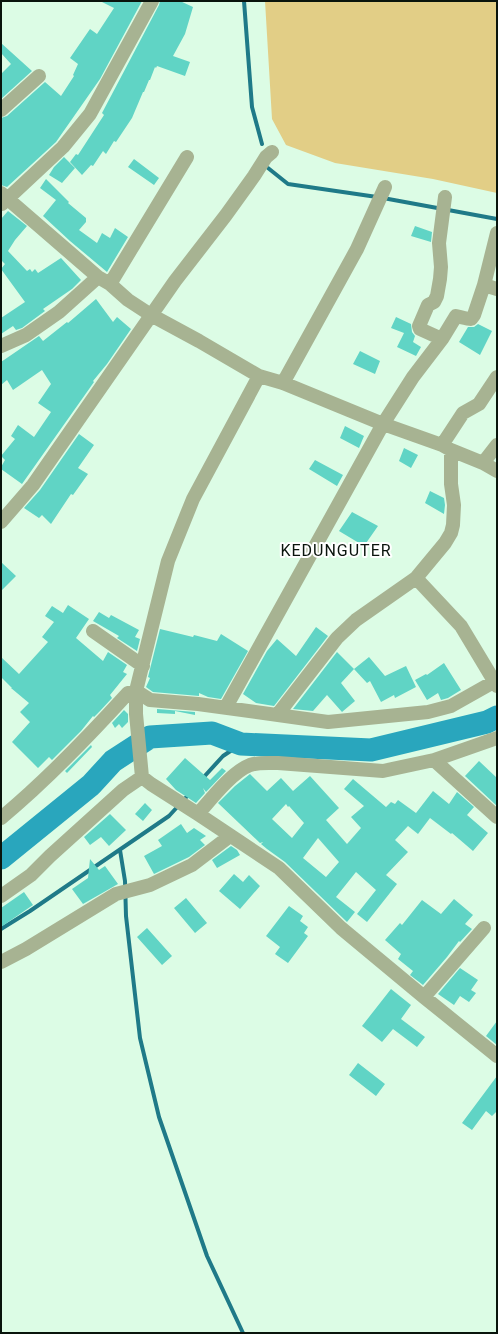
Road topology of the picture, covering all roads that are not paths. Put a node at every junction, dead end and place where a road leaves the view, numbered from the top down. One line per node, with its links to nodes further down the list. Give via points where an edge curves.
1 (152, 1): 7 (street, via 90,114 63,147)
2 (39, 76): 3 (street)
3 (1, 110)
4 (272, 152): 13 (street, via 175,280)
5 (187, 157): 11 (street)
6 (382, 194): 18 (street, via 357,249)
7 (4, 199): 10 (street)
8 (444, 205): 14 (street, via 438,243 441,267 439,288 434,302 428,305 419,326 420,329)
9 (497, 233): 12 (street)
10 (98, 277): 11 (street); 15 (street, via 59,312 26,335)
11 (110, 284): 13 (street)
12 (490, 287): 14 (street, via 471,319 456,316)
13 (151, 316): 16 (street); 24 (street, via 33,485)
14 (442, 340): 19 (street, via 413,377)
15 (1, 346)
16 (259, 376): 18 (street); 27 (street, via 193,499 168,561)
17 (497, 377): 21 (street, via 478,404 463,413)
18 (283, 383): 19 (street)
19 (383, 424): 21 (street); 30 (street)
20 (497, 445): 22 (street)
21 (446, 448): 22 (street); 25 (street, via 454,505 453,525 445,543)
22 (484, 463): 23 (street)
23 (497, 471)
24 (1, 522)
25 (416, 578): 28 (street, via 462,626); 31 (street, via 356,620 337,638)
26 (93, 632): 27 (street)
27 (143, 666): 29 (street)
28 (496, 682): 31 (street, via 450,706 428,712 328,722)
29 (136, 691): 30 (street, via 150,700); 34 (street, via 136,714); 37 (street, via 128,693 66,759)
30 (226, 707): 31 (street)
31 (278, 714)
32 (497, 738): 33 (street)
33 (434, 760): 35 (street, via 383,771 278,763 251,765 242,769); 36 (street)
34 (145, 776): 35 (street); 39 (street, via 123,790 31,875)
35 (193, 811): 38 (street)
36 (497, 817)
37 (1, 818)
38 (230, 836): 41 (street, via 192,865 150,885 116,894); 42 (street, via 279,868 341,928)
39 (1, 896)
40 (484, 928): 42 (street)
41 (1, 962)
42 (424, 997): 43 (street)
43 (497, 1056)

